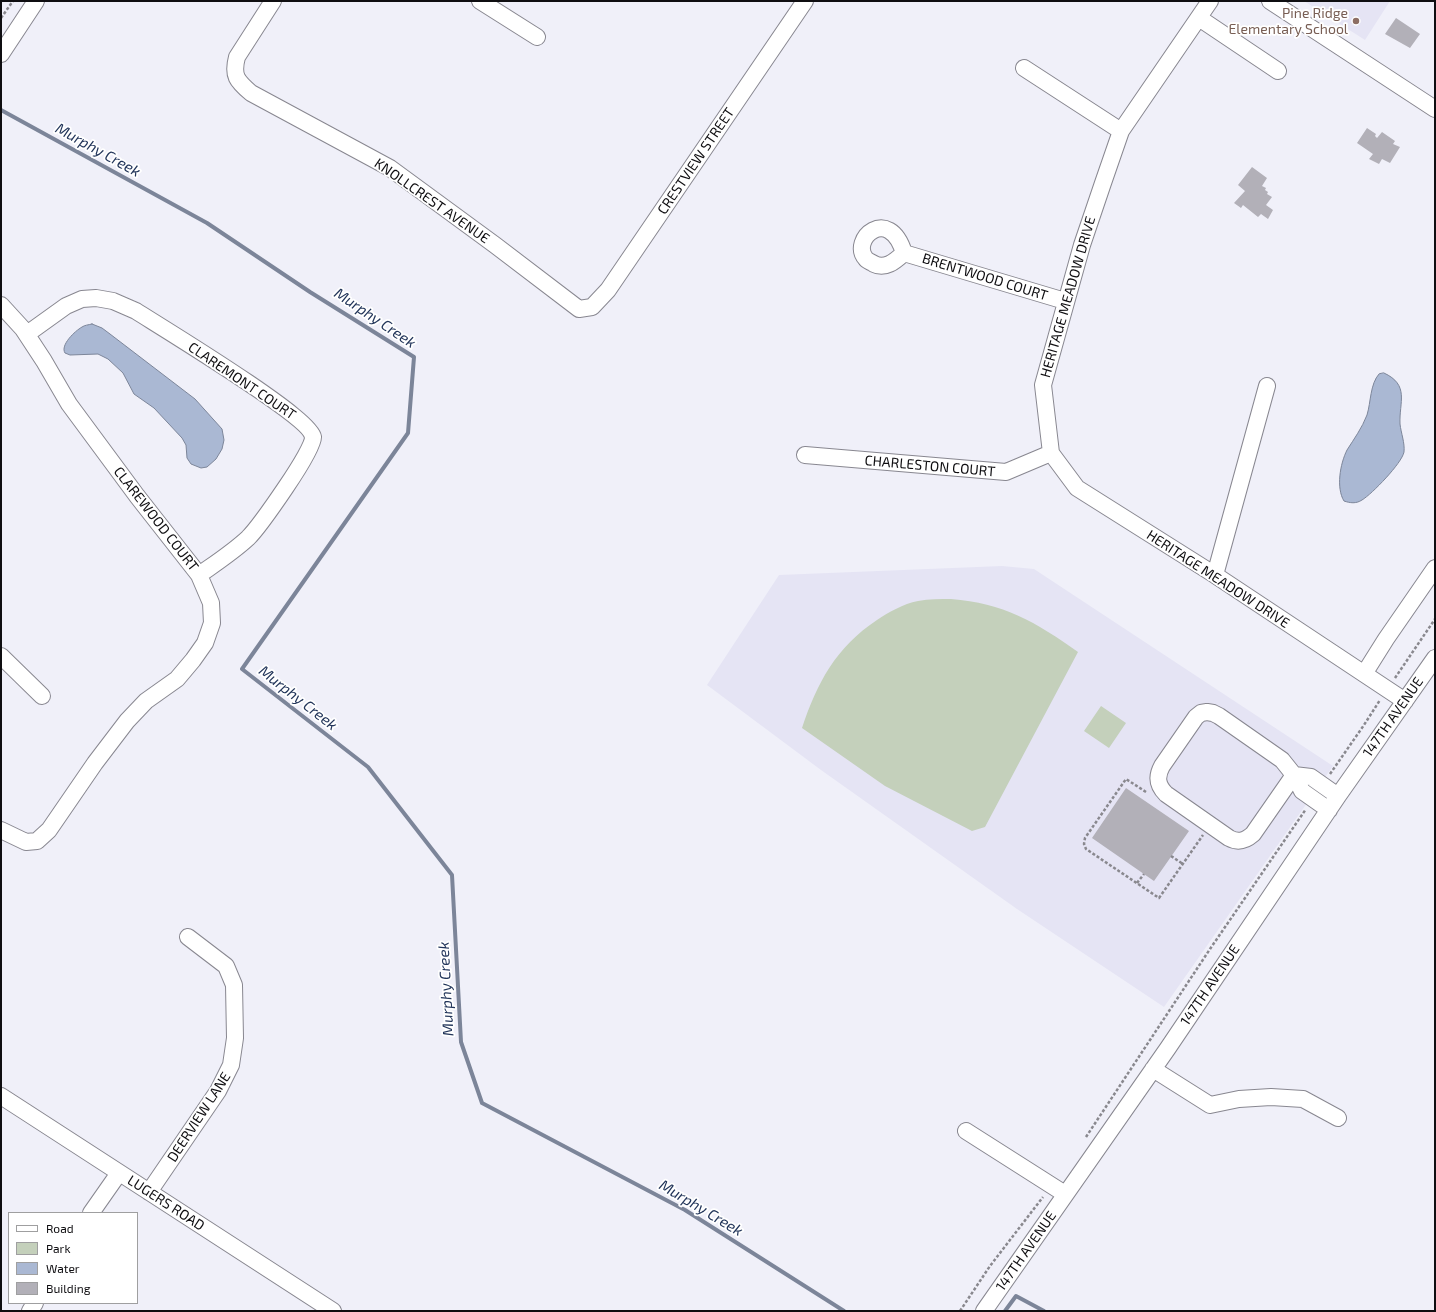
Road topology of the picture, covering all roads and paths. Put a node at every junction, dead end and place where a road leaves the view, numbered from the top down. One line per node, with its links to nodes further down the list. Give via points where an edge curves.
1 (13, 1): 9 (path)
2 (36, 1): 12 (street)
3 (273, 1): 20 (street, KNOLLCREST AVENUE, via 237,57 235,76 241,84 251,93 390,168)
4 (480, 1): 11 (street)
5 (805, 1): 20 (street, CRESTVIEW STREET, via 608,290 592,307)
6 (1210, 1): 10 (street, HERITAGE MEADOW DRIVE)
7 (1270, 1): 8 (street)
8 (1293, 7): 15 (street)
9 (1, 18)
10 (1199, 18): 14 (street); 16 (street, HERITAGE MEADOW DRIVE)
11 (538, 37)
12 (1, 54)
13 (1024, 68): 16 (street)
14 (1278, 71)
15 (1435, 109)
16 (1121, 132): 18 (street, HERITAGE MEADOW DRIVE)
17 (904, 253): 18 (street, BRENTWOOD COURT)
18 (1065, 301): 23 (street, HERITAGE MEADOW DRIVE, via 1043,385)
19 (1, 305): 21 (street, CLAREWOOD COURT)
20 (579, 309)
21 (27, 334): 26 (street, CLAREWOOD COURT, via 69,404); 26 (street, CLAREMONT COURT, via 66,306 82,299 113,301 136,311 264,394 310,430 312,444 302,462 249,537)
22 (1267, 386): 27 (street)
23 (1051, 453): 24 (street, CHARLESTON COURT, via 1006,472); 27 (street, HERITAGE MEADOW DRIVE, via 1077,488)
24 (805, 455)
25 (1435, 568): 31 (street)
26 (199, 575): 42 (street, CLAREWOOD COURT, via 211,602 212,623 205,643 193,660 177,679 146,701 127,721 49,830 37,841 26,842)
27 (1215, 575): 31 (street, HERITAGE MEADOW DRIVE)
28 (1435, 619): 32 (path)
29 (1, 656): 33 (street)
30 (1435, 658): 34 (street, 147TH AVENUE)
31 (1364, 674): 32 (street, HERITAGE MEADOW DRIVE)
32 (1387, 689): 34 (street, HERITAGE MEADOW DRIVE); 36 (path)
33 (42, 696)
34 (1405, 701): 38 (street, 147TH AVENUE)
35 (1294, 775): 36 (street, via 1311,776); 39 (street, via 1302,791); 41 (street, via 1248,839 1234,841); 41 (street, via 1282,760 1219,716 1213,712 1201,713 1162,766 1158,782 1166,794)
36 (1323, 785): 38 (street)
37 (1152, 796): 46 (path, via 1126,779 1084,841 1086,849)
38 (1338, 796): 40 (street, 147TH AVENUE)
39 (1313, 798): 40 (street); 52 (path)
40 (1329, 810): 48 (street, 147TH AVENUE)
41 (1210, 825): 44 (path)
42 (1, 830)
43 (1171, 856): 44 (path)
44 (1183, 864): 46 (path, via 1159,898)
45 (1144, 874): 46 (path)
46 (1137, 883)
47 (188, 937): 55 (street, DEERVIEW LANE, via 226,966 234,986 235,1038 231,1065 218,1091)
48 (1153, 1069): 50 (street, via 1210,1105 1238,1099 1303,1099); 56 (street, 147TH AVENUE)
49 (1, 1096): 53 (street, LUGERS ROAD)
50 (1338, 1118)
51 (966, 1131): 54 (street)
52 (1084, 1141)
53 (119, 1173): 55 (street, LUGERS ROAD); 57 (street)
54 (1051, 1186): 56 (street); 59 (path, via 990,1266)
55 (149, 1192): 58 (street, LUGERS ROAD)
56 (1066, 1194): 60 (street, 147TH AVENUE)
57 (93, 1210)
58 (332, 1310)
59 (960, 1311)
60 (984, 1311)

